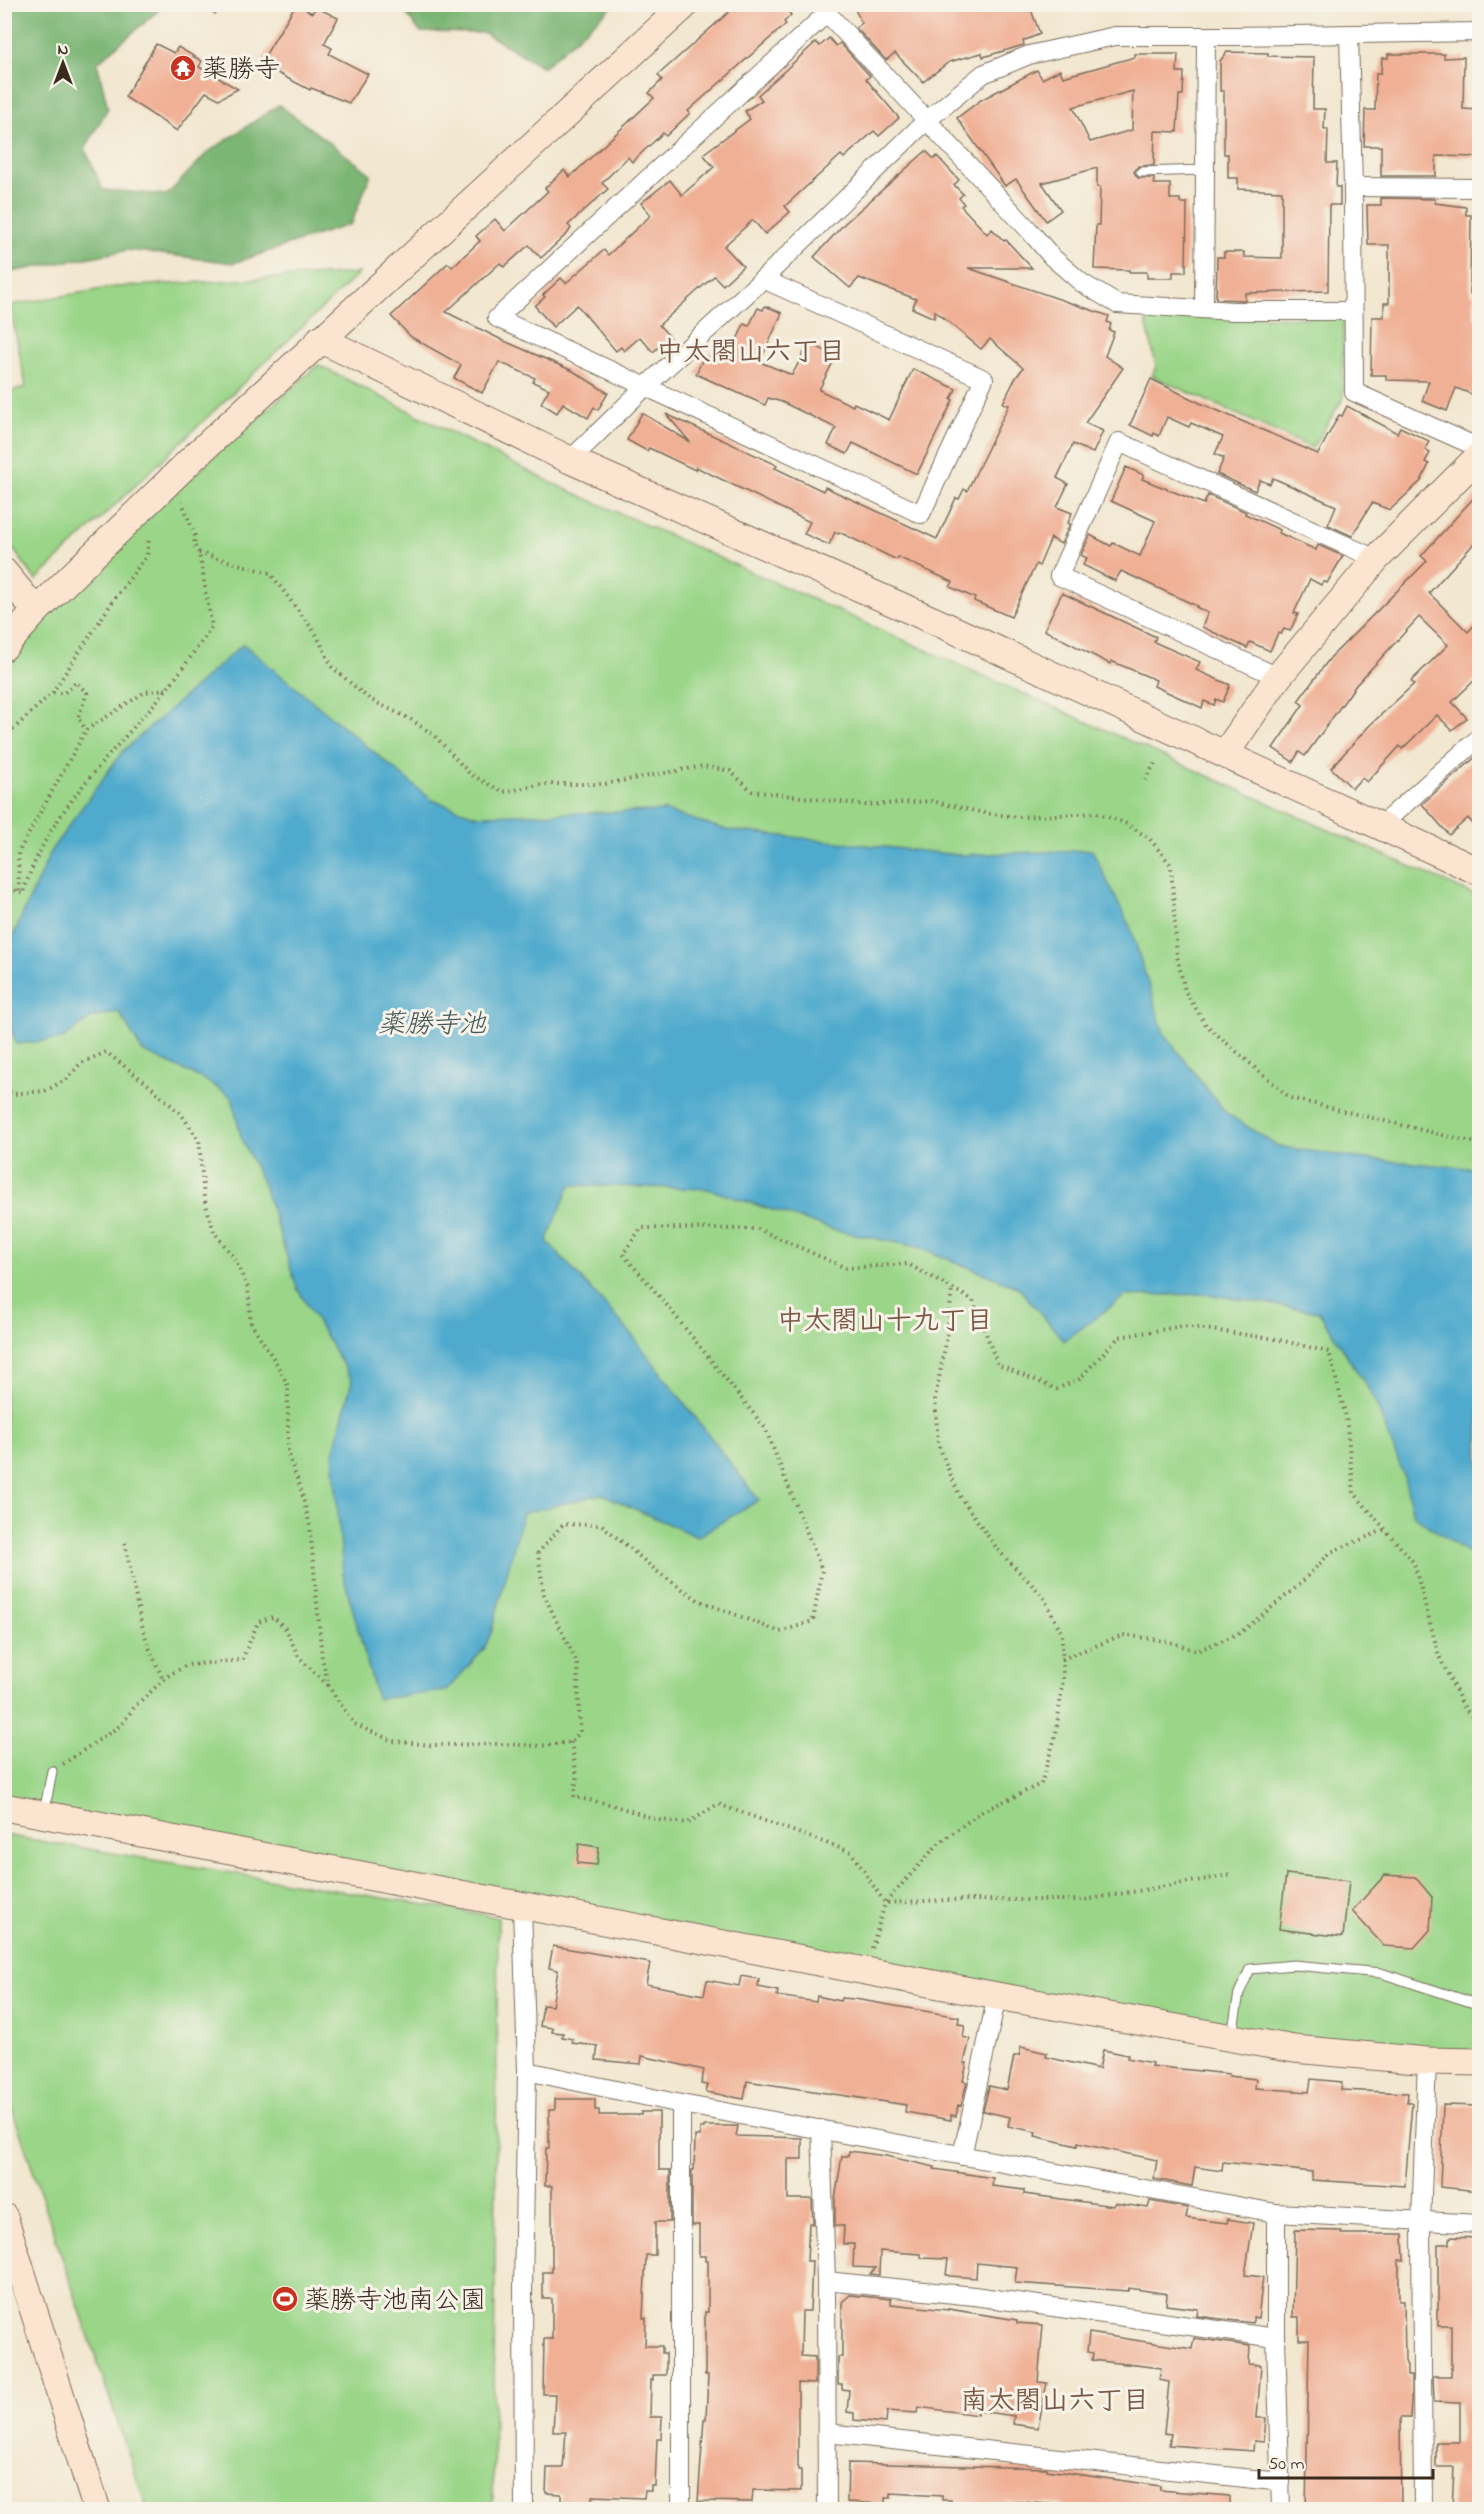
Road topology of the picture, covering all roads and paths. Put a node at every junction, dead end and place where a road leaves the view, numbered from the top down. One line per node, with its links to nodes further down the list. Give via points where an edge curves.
1 (219, 4): 4 (path)
2 (686, 4): 16 (street)
3 (832, 9): 8 (street); 17 (street, via 497,318)
4 (214, 14)
5 (1479, 32): 6 (street)
6 (1349, 35): 7 (street); 11 (street)
7 (1206, 36): 8 (street, via 1115,36 1029,54 983,74); 9 (street)
8 (926, 121): 13 (street); 14 (street, via 1052,257 1082,283 1117,304)
9 (1205, 170): 10 (lane); 14 (street)
10 (1141, 172)
11 (1353, 188): 12 (street); 15 (street)
12 (1479, 188)
13 (763, 279): 17 (street); 17 (street, via 984,379 921,514)
14 (1204, 309): 15 (street)
15 (1353, 311): 18 (street, via 1354,392 1468,443)
16 (320, 339): 19 (street); 25 (street)
17 (645, 387): 19 (street)
18 (1479, 453): 23 (street)
19 (570, 460): 33 (street)
20 (184, 508): 22 (path)
21 (149, 533): 29 (path, via 147,555)
22 (199, 553): 28 (path, via 212,627); 41 (path, via 270,573 316,634 332,667 369,699 434,735 470,774 504,792 544,784 605,784 703,766 730,771 752,790 807,798 866,804 932,801 1018,817 1096,813 1123,822 1149,838 1171,865 1185,991 1206,1025 1290,1098)
23 (1376, 559): 27 (street); 27 (street, via 1119,442 1059,576)
24 (4, 572): 25 (street)
25 (36, 611): 26 (street)
26 (4, 647)
27 (1278, 677): 33 (street)
28 (166, 689): 30 (path, via 145,692); 39 (path, via 64,812 31,866 23,894)
29 (52, 693): 30 (path, via 64,693 76,682 87,693 78,718); 32 (path)
30 (86, 730): 39 (path, via 18,853)
31 (1479, 737): 36 (street)
32 (4, 738)
33 (1225, 754): 36 (street)
34 (1155, 764): 35 (path)
35 (1145, 780)
36 (1379, 827): 37 (street)
37 (1479, 872)
38 (4, 885): 39 (path)
39 (19, 891)
40 (4, 1090): 47 (path, via 14,1094 45,1091 81,1064 106,1052 181,1114 199,1140 204,1198 214,1232 234,1258 249,1288 251,1323 288,1386 288,1455 310,1526 322,1658)
41 (1479, 1144)
42 (952, 1288): 43 (path, via 973,1300 998,1365 1057,1389 1079,1379 1119,1337 1183,1326 1276,1339 1329,1352 1346,1417 1354,1493); 45 (path, via 935,1398 938,1444 959,1495 998,1550 1043,1596 1062,1634); 49 (path, via 908,1264 846,1268 759,1229 641,1228 623,1254 765,1428 822,1570 813,1621 780,1632 698,1600 602,1526 563,1524 538,1553 544,1595 578,1664 580,1732)
43 (1384, 1530): 45 (path, via 1331,1552 1298,1586 1240,1633 1197,1651 1167,1641 1123,1635); 48 (path, via 1414,1563 1438,1656 1463,1706)
44 (125, 1542): 46 (path, via 140,1618)
45 (1062, 1659): 54 (path, via 1056,1734 1041,1784 981,1812 938,1844)
46 (163, 1680): 47 (path, via 187,1665 242,1660 258,1622 273,1617 286,1629 298,1656); 50 (path, via 121,1725)
47 (329, 1687): 49 (path, via 354,1724 393,1741 539,1746)
48 (1479, 1726)
49 (571, 1742): 54 (path, via 576,1776 574,1797 659,1820 688,1823 718,1804 852,1852)
50 (52, 1771): 52 (lane)
51 (4, 1807): 52 (street)
52 (44, 1815): 55 (street)
53 (1231, 1875): 54 (path, via 1084,1900)
54 (885, 1903): 56 (path)
55 (522, 1906): 56 (street); 62 (street)
56 (867, 1971): 57 (street)
57 (997, 1996): 59 (street); 65 (street)
58 (1479, 2005): 59 (lane, via 1381,1973 1294,1965 1250,1969 1239,1993)
59 (1232, 2037): 60 (street, via 1294,2049)
60 (1427, 2061): 61 (street); 68 (street)
61 (1479, 2062)
62 (527, 2071): 63 (street); 75 (street)
63 (681, 2104): 64 (street); 76 (street)
64 (821, 2128): 65 (street); 70 (street)
65 (962, 2156): 66 (street)
66 (1276, 2213): 68 (street); 71 (street)
67 (4, 2217): 74 (street)
68 (1421, 2222): 69 (street); 79 (street)
69 (1479, 2224)
70 (826, 2281): 71 (street, via 974,2296); 72 (street)
71 (1276, 2338): 73 (street)
72 (827, 2433): 73 (street); 77 (street)
73 (1281, 2482): 78 (street)
74 (97, 2510)
75 (524, 2510)
76 (681, 2510)
77 (827, 2510)
78 (1281, 2510)
79 (1423, 2510)

